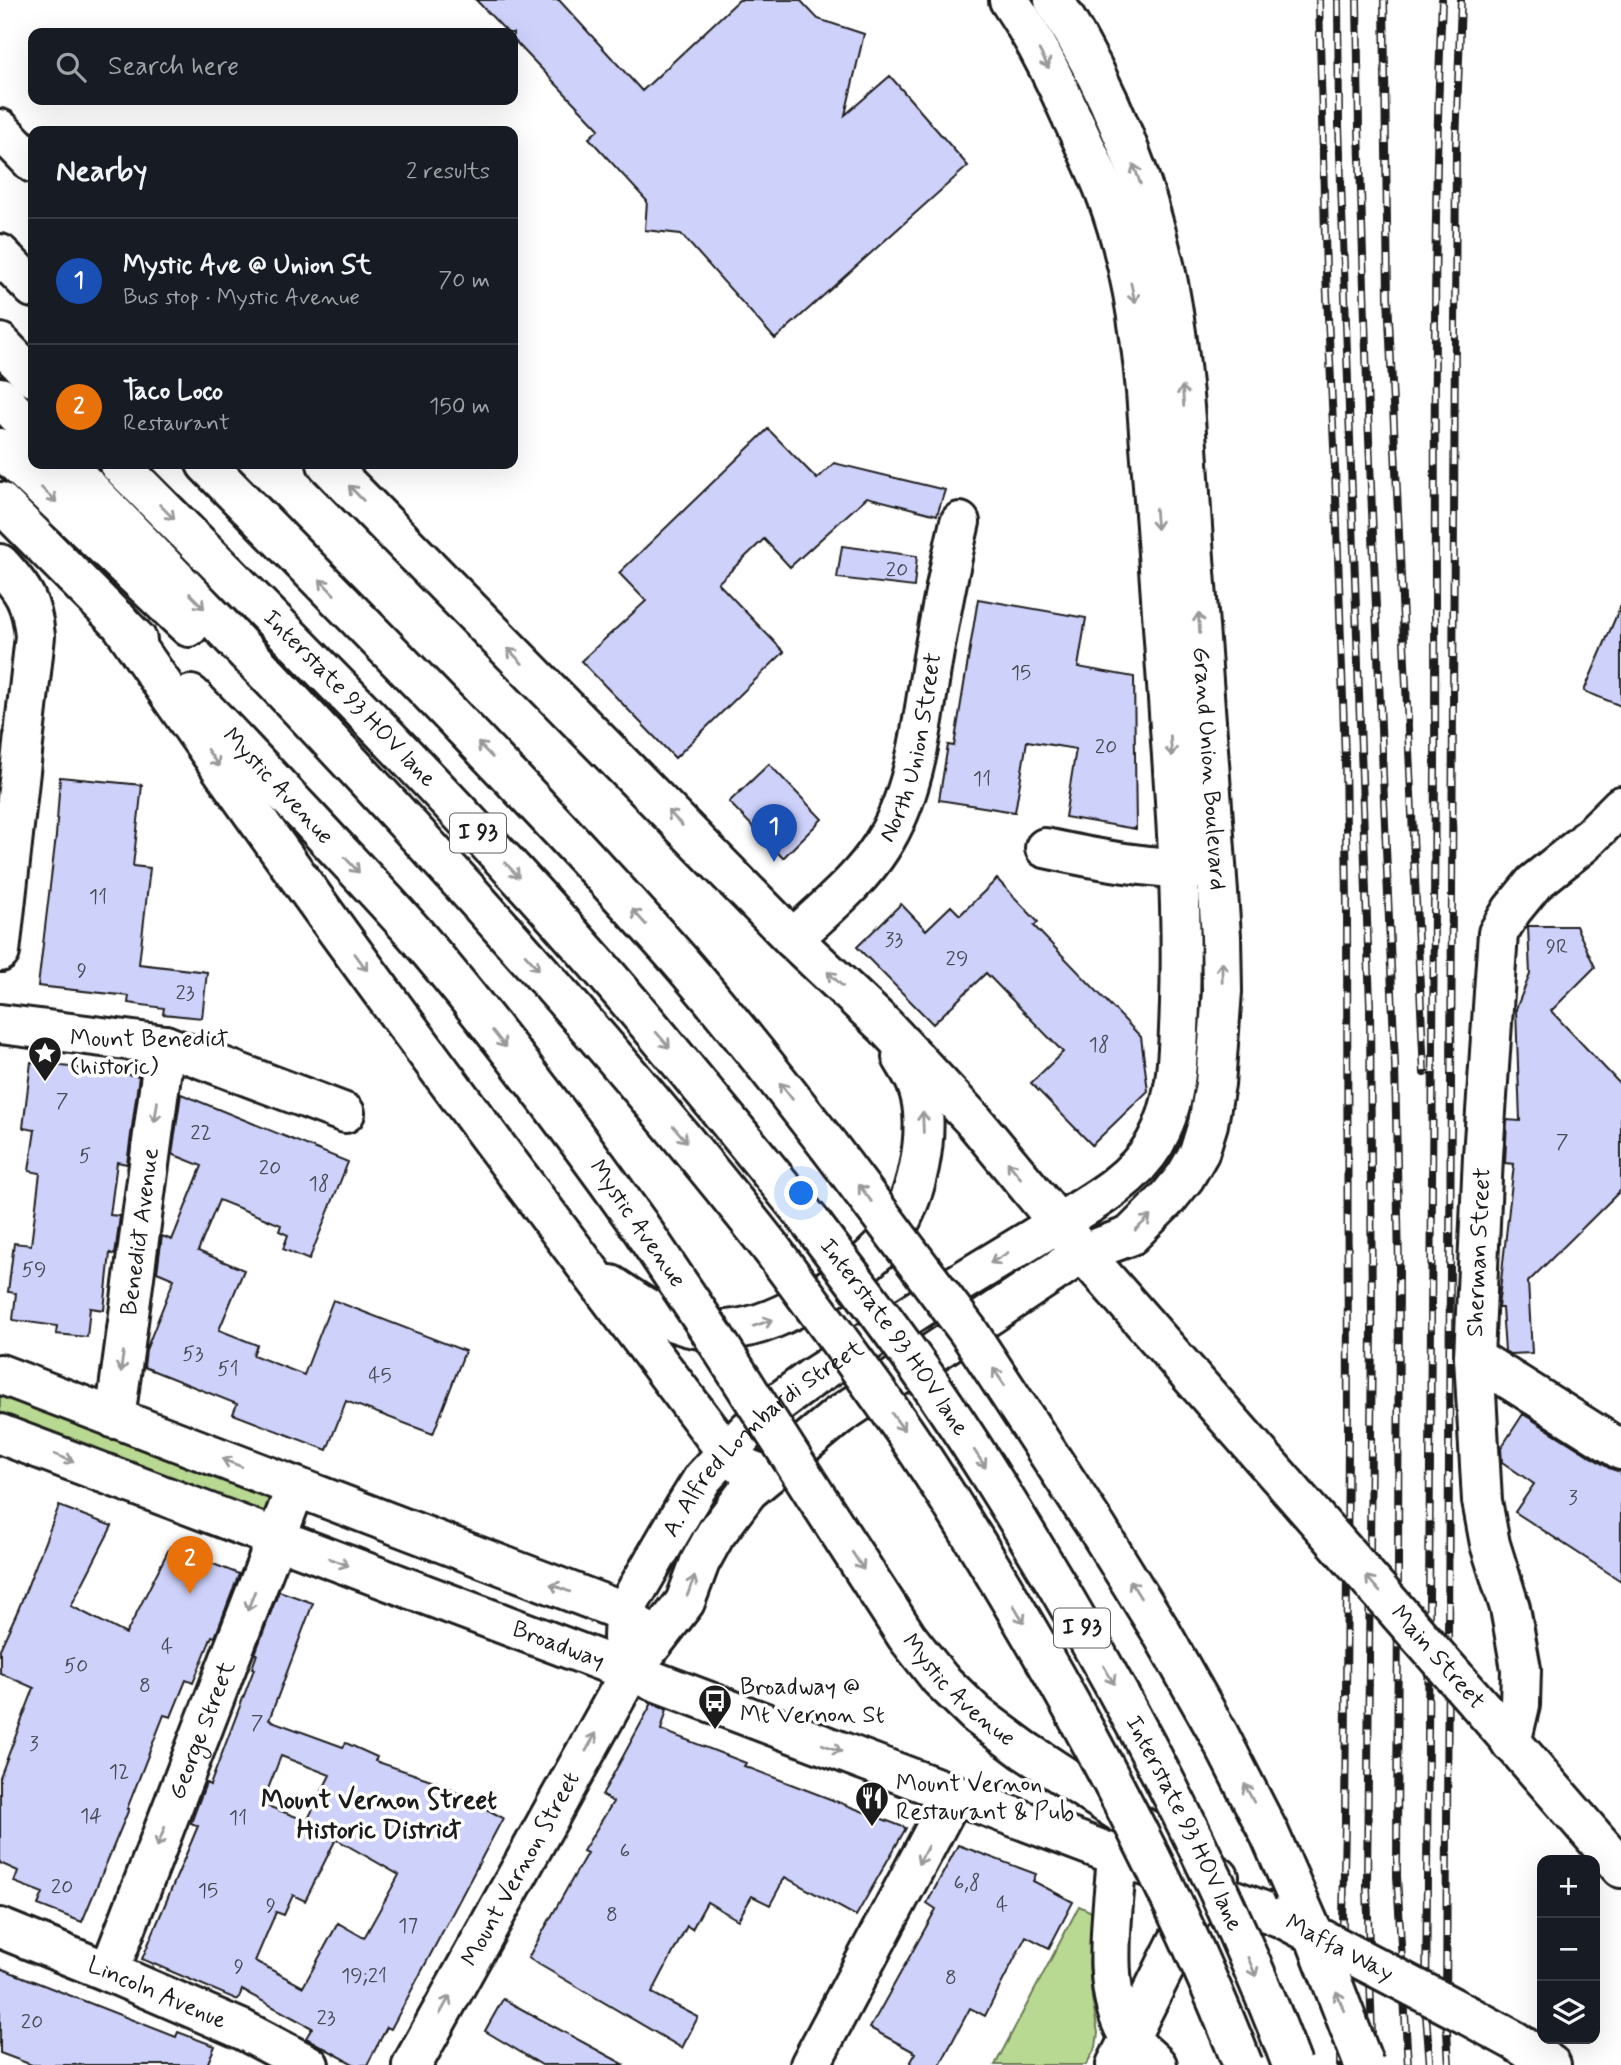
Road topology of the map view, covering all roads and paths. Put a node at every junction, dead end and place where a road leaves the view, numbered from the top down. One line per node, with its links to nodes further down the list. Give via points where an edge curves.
1 (1009, 0): 5 (main road, Grand Union Boulevard, one-way to 5, via 1044,57 1108,199)
2 (1054, 0): 5 (main road, Grand Union Boulevard, one-way to 2, via 1118,123)
3 (0, 130): 4 (main road)
4 (28, 158)
5 (1137, 234): 23 (main road, Grand Union Boulevard, via 1168,282 1181,378)
6 (0, 254): 7 (main road)
7 (28, 283)
8 (0, 343): 9 (main road)
9 (28, 372)
10 (0, 397): 11 (main road)
11 (28, 427)
12 (0, 448): 24 (main road, one-way to 24)
13 (70, 469): 24 (main road, I 93, one-way to 24)
14 (124, 469): 60 (main road, Interstate 93 HOV lane / I 93, one-way to 60, bridge, via 530,890 670,1049 880,1315 1008,1504 1125,1703 1231,1918)
15 (211, 469): 61 (main road, I 93, one-way to 15, bridge, via 1270,1835 1218,1733 1083,1506 968,1331 828,1144 679,961 532,799)
16 (332, 469): 25 (main road, one-way to 16)
17 (0, 502): 20 (main road, Mystic Avenue)
18 (960, 522): 25 (main road, North Union Street, via 920,737 898,816 860,875)
19 (0, 564): 26 (main road, via 29,601 35,636)
20 (119, 621): 33 (main road, one-way to 33, via 211,757); 51 (main road, Mystic Avenue, one-way to 51, bridge, via 456,982 639,1225 906,1637 940,1679 977,1715 1024,1750)
21 (1621, 806): 34 (main road, Sherman Street, via 1534,883 1498,933)
22 (1045, 848): 23 (main road, via 1128,865)
23 (1198, 869): 31 (main road, Grand Union Boulevard, via 1181,957 1178,1052 1167,1115 1139,1165 1098,1199); 32 (main road, Grand Union Boulevard, one-way to 23, via 1130,1236 1168,1198 1199,1153 1208,1124 1222,991)
24 (471, 893): 59 (main road, I 93, one-way to 59, bridge, via 698,1156 905,1432 1028,1630 1136,1824)
25 (793, 939): 28 (main road, one-way to 25)
26 (0, 952)
27 (0, 1024): 29 (main road)
28 (885, 1026): 31 (main road, one-way to 28, via 975,1122); 33 (main road, one-way to 28, via 655,1314 686,1326 737,1330 789,1312 862,1265 888,1240 906,1208 924,1144 918,1086)
29 (165, 1045): 30 (main road); 36 (main road, Benedict Avenue, one-way to 36)
30 (345, 1113)
31 (1058, 1223): 32 (main road); 39 (main road, A. Alfred Lombardi Street, one-way to 39, via 813,1377 778,1403)
32 (1083, 1253): 40 (main road, A. Alfred Lombardi Street, via 838,1416); 46 (main road, Main Street, one-way to 32, bridge)
33 (589, 1271): 39 (main road)
34 (1474, 1357): 38 (main road); 46 (main road, Sherman Street, via 1482,1502 1521,1669 1520,1705)
35 (0, 1374): 36 (main road)
36 (115, 1419): 41 (main road, one-way to 36)
37 (0, 1434): 42 (main road, Broadway, one-way to 42)
38 (1621, 1450)
39 (727, 1453): 40 (main road, via 754,1474); 43 (main road, A. Alfred Lombardi Street, via 703,1478)
40 (768, 1474): 44 (main road, A. Alfred Lombardi Street, one-way to 40, via 685,1602 715,1535 748,1491)
41 (296, 1487): 42 (main road, George Street); 43 (main road, one-way to 41)
42 (276, 1538): 45 (main road, Broadway, one-way to 45); 53 (main road, George Street, one-way to 53)
43 (624, 1612): 44 (main road); 45 (main road, A. Alfred Lombardi Street)
44 (654, 1642): 45 (main road, A. Alfred Lombardi Street)
45 (626, 1670): 47 (main road, Broadway, one-way to 47); 56 (main road, Mount Vernon Street, one-way to 45)
46 (1511, 1743): 49 (main road, Main Street)
47 (954, 1794): 48 (main road, Broadway); 57 (main road, one-way to 57)
48 (1117, 1855): 50 (main road, Maffa Way); 54 (main road, via 1110,1973)
49 (1621, 1868)
50 (1216, 1892): 51 (main road, Maffa Way); 54 (main road, via 1191,1915)
51 (1282, 1918): 62 (main road, Maffa Way, bridge, via 1515,2041)
52 (0, 1928): 53 (main road, Lincoln Avenue)
53 (109, 1972): 55 (main road, Lincoln Avenue, via 243,2030)
54 (1123, 2051): 58 (main road)
55 (309, 2065)
56 (412, 2065)
57 (810, 2065)
58 (1157, 2065)
59 (1243, 2065)
60 (1292, 2065)
61 (1364, 2065)
62 (1551, 2065)

